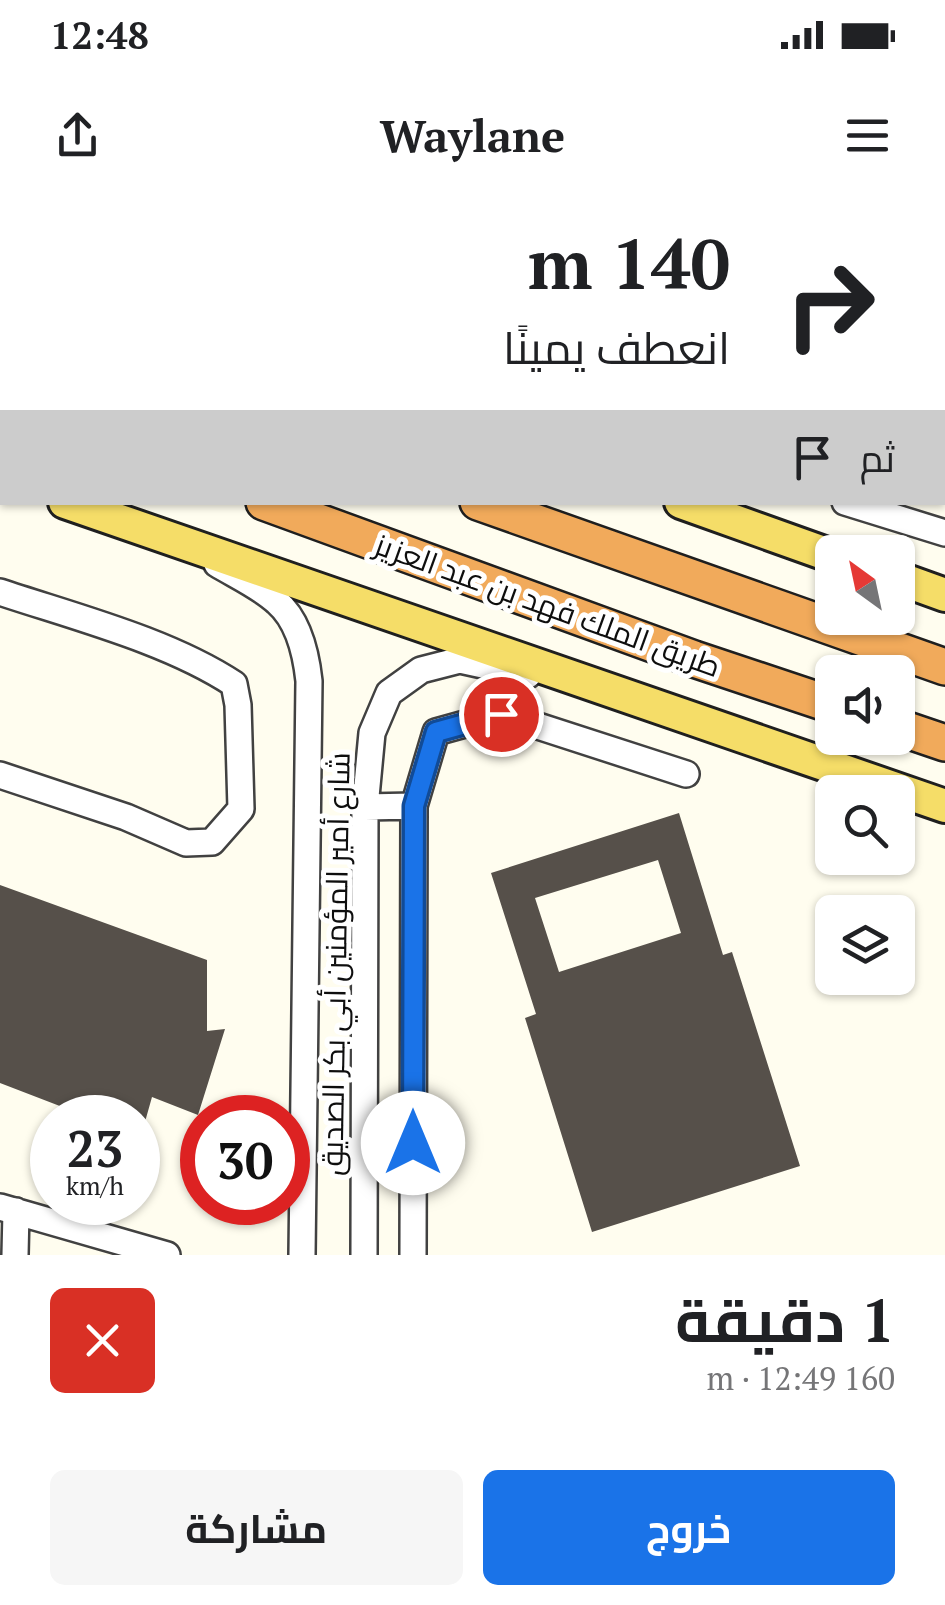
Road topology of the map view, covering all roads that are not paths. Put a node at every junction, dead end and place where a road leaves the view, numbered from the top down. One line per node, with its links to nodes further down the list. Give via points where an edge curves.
1 (75, 505): 7 (main road)
2 (272, 505): 14 (highway, طريق الملك فهد بن عبد العزيز)
3 (486, 505): 12 (highway)
4 (689, 505): 8 (main road)
5 (855, 505): 6 (street)
6 (945, 533)
7 (184, 543): 13 (main road); 25 (street, شارع أمير المؤمنين أبي بكر الصديق, via 278,603 305,651 310,730)
8 (815, 550)
9 (915, 584): 11 (main road)
10 (0, 592): 18 (street, via 134,636 234,684 240,809 212,842 186,843)
11 (945, 595)
12 (945, 667)
13 (632, 698): 20 (main road); 21 (street, شارع أمير المؤمنين أبي بكر الصديق, via 460,660 421,670 389,693 372,733)
14 (815, 700)
15 (915, 733): 16 (highway)
16 (945, 743)
17 (686, 774): 19 (street, via 501,714 436,732)
18 (0, 775)
19 (414, 806): 21 (street); 27 (street)
20 (945, 806)
21 (365, 807): 26 (street, شارع أمير المؤمنين أبي بكر الصديق)
22 (8, 1209): 23 (street); 24 (street)
23 (16, 1255)
24 (167, 1255)
25 (302, 1255)
26 (364, 1255)
27 (412, 1255)

